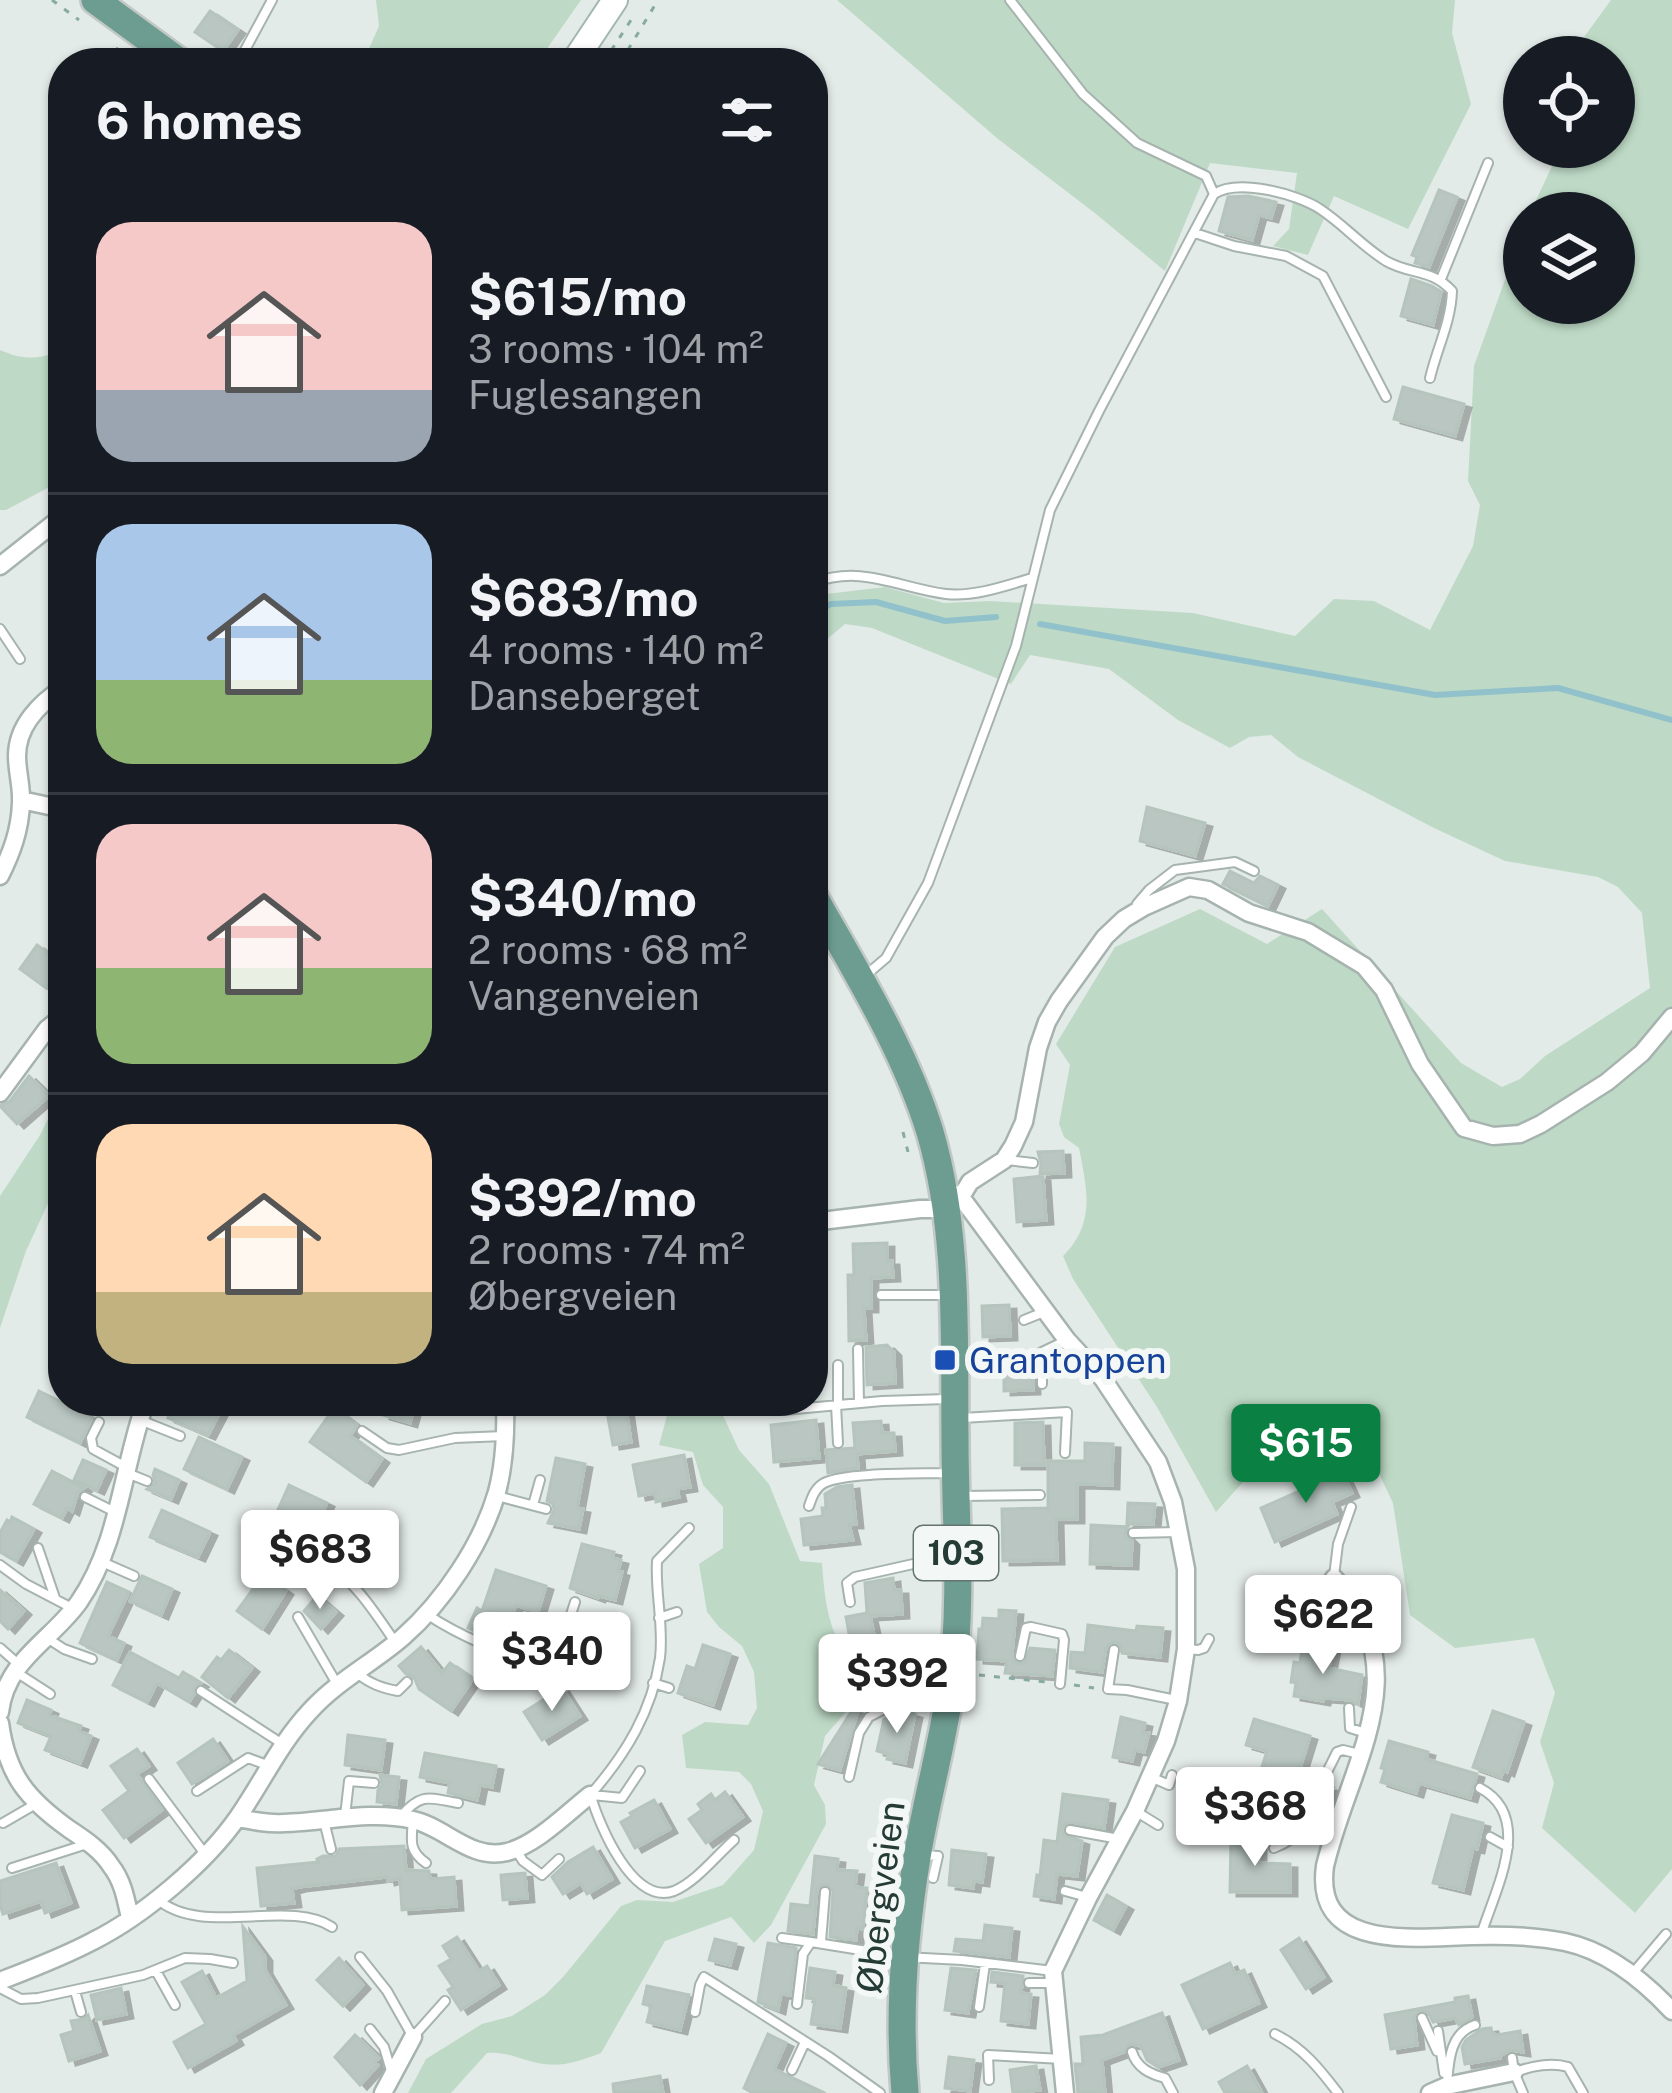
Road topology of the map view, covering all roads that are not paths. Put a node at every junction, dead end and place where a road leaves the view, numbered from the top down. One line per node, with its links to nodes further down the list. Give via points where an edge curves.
1 (95, 0): 5 (main road)
2 (272, 0): 6 (lane)
3 (1010, 0): 9 (lane, via 1083,94 1136,143 1206,176)
4 (625, 6): 7 (street)
5 (161, 48)
6 (246, 48)
7 (587, 48)
8 (1488, 163): 11 (lane)
9 (1214, 194): 10 (lane); 11 (lane, via 1226,187 1275,191 1318,208 1392,265)
10 (1195, 233): 13 (lane, via 1286,256 1323,276); 16 (lane, via 1050,510)
11 (1441, 279): 12 (lane, via 1452,291 1451,317)
12 (1430, 378)
13 (1386, 397)
14 (48, 528): 15 (street)
15 (0, 566)
16 (1032, 578): 17 (lane, via 950,595 850,574); 27 (lane, via 1016,646 928,883 886,958)
17 (828, 579)
18 (0, 629): 19 (lane)
19 (20, 658)
20 (48, 698): 21 (street, via 16,752)
21 (22, 800): 22 (street); 24 (street)
22 (48, 806)
23 (1254, 871): 25 (lane, via 1235,862 1174,870)
24 (0, 876)
25 (1124, 919): 28 (street, via 1189,887 1339,949 1384,990 1464,1128 1493,1136 1520,1134 1607,1082); 31 (street, via 1047,1022 1024,1123)
26 (828, 922): 27 (main road, Øbergveien / 103)
27 (861, 980): 33 (main road, Øbergveien / 103, via 917,1095)
28 (1672, 1017)
29 (48, 1027): 30 (street)
30 (0, 1093)
31 (1004, 1160): 32 (lane); 33 (street)
32 (1033, 1163)
33 (950, 1198): 34 (street); 36 (main road, Øbergveien / 103); 37 (street)
34 (828, 1220)
35 (881, 1295): 36 (lane)
36 (953, 1295): 46 (main road, Øbergveien / 103)
37 (1046, 1312): 38 (lane); 39 (street)
38 (1024, 1320)
39 (1067, 1340): 42 (lane, via 1042,1352); 69 (street, via 1158,1462)
40 (858, 1349): 43 (lane)
41 (838, 1365): 44 (lane)
42 (1042, 1384)
43 (859, 1403): 44 (lane); 46 (lane)
44 (837, 1405): 45 (lane); 54 (lane)
45 (828, 1406)
46 (955, 1409): 55 (lane, via 1067,1412); 59 (main road, Øbergveien / 103)
47 (140, 1416): 49 (street)
48 (505, 1416): 53 (street)
49 (139, 1419): 52 (lane); 56 (street)
50 (99, 1422): 56 (lane, via 93,1449)
51 (362, 1431): 53 (lane, via 399,1450)
52 (180, 1436)
53 (506, 1436): 60 (street)
54 (838, 1443)
55 (1065, 1453)
56 (126, 1470): 57 (lane); 67 (street)
57 (147, 1480)
58 (540, 1480): 63 (lane)
59 (956, 1484): 61 (lane); 64 (lane, via 869,1475 827,1482); 72 (main road, Øbergveien / 103)
60 (496, 1496): 63 (lane); 83 (street)
61 (1040, 1496)
62 (85, 1497): 67 (lane)
63 (533, 1505): 66 (lane)
64 (809, 1506)
65 (1351, 1508): 77 (lane)
66 (546, 1509)
67 (116, 1512): 74 (street)
68 (689, 1528): 85 (lane, via 657,1561)
69 (1179, 1532): 70 (lane); 93 (street, via 1186,1569)
70 (1133, 1533)
71 (38, 1548): 78 (lane)
72 (956, 1554): 80 (lane, via 855,1577 847,1583); 99 (main road, Øbergveien / 103)
73 (322, 1560): 89 (lane, via 339,1570)
74 (100, 1562): 76 (lane); 81 (street)
75 (0, 1565): 78 (lane)
76 (134, 1576)
77 (1334, 1578): 112 (street, via 1352,1597 1371,1642 1378,1688)
78 (56, 1599): 81 (lane)
79 (575, 1602): 95 (lane, via 552,1648)
80 (850, 1602)
81 (74, 1608): 87 (street)
82 (677, 1612): 85 (lane)
83 (427, 1614): 89 (street); 91 (lane)
84 (298, 1617): 104 (lane)
85 (659, 1618): 102 (lane)
86 (534, 1624): 91 (lane)
87 (46, 1637): 96 (lane); 97 (street)
88 (1209, 1639): 93 (lane)
89 (396, 1643): 98 (street)
90 (0, 1648): 97 (lane)
91 (496, 1648): 95 (lane)
92 (1114, 1650): 108 (lane, via 1108,1689)
93 (1180, 1653): 108 (street)
94 (1020, 1656): 103 (lane, via 1026,1628 1062,1634)
95 (520, 1657): 100 (lane, via 533,1676)
96 (92, 1659)
97 (16, 1668): 107 (lane); 110 (street)
98 (356, 1672): 101 (lane, via 381,1688 398,1691); 104 (street)
99 (953, 1673): 119 (lane, via 869,1717); 161 (main road, Øbergveien / 103)
100 (554, 1680)
101 (407, 1682)
102 (653, 1683): 105 (lane); 126 (lane, via 632,1742)
103 (1060, 1684)
104 (338, 1685): 113 (street)
105 (669, 1688)
106 (201, 1691): 113 (lane)
107 (50, 1694)
108 (1178, 1701): 120 (street)
109 (1349, 1708): 112 (lane, via 1350,1728)
110 (0, 1712)
111 (0, 1723): 114 (street)
112 (1368, 1734): 115 (street)
113 (282, 1743): 116 (street)
114 (2, 1747): 128 (street)
115 (1360, 1754): 123 (lane, via 1337,1752); 137 (street)
116 (269, 1765): 125 (lane, via 248,1759); 130 (street)
117 (640, 1771): 126 (lane, via 622,1798)
118 (1172, 1775): 120 (lane, via 1169,1785)
119 (849, 1777)
120 (1152, 1778): 129 (street)
121 (149, 1779): 146 (lane)
122 (374, 1783): 131 (lane, via 349,1781)
123 (1321, 1784)
124 (1480, 1788): 142 (lane, via 1505,1810)
125 (197, 1791)
126 (590, 1795): 140 (lane, via 613,1848 653,1890 684,1885); 145 (street)
127 (458, 1803): 132 (lane, via 424,1797)
128 (36, 1804): 134 (lane); 141 (street)
129 (1135, 1811): 135 (lane); 139 (street)
130 (238, 1818): 133 (street); 146 (street)
131 (344, 1818): 132 (street); 133 (street)
132 (407, 1819): 145 (street, via 478,1851); 148 (lane, via 410,1846)
133 (324, 1820): 144 (lane)
134 (3, 1823)
135 (1158, 1825)
136 (1070, 1830): 139 (lane)
137 (1334, 1833): 143 (lane, via 1313,1829); 157 (street, via 1322,1884 1351,1926 1396,1939)
138 (1490, 1837): 142 (lane)
139 (1120, 1839): 153 (street)
140 (734, 1840)
141 (88, 1843): 149 (lane); 154 (street, via 113,1867)
142 (1508, 1847): 157 (lane)
143 (1274, 1848)
144 (332, 1849)
145 (515, 1849): 147 (lane, via 542,1875)
146 (206, 1856): 152 (street)
147 (560, 1858)
148 (426, 1863)
149 (12, 1868)
150 (1065, 1891): 153 (lane)
151 (825, 1892): 159 (lane)
152 (156, 1898): 154 (street); 155 (lane, via 176,1912)
153 (1088, 1898): 166 (street)
154 (130, 1918): 167 (street)
155 (332, 1928)
156 (1666, 1934): 165 (lane)
157 (1481, 1936): 165 (street, via 1567,1942)
158 (782, 1938): 159 (lane)
159 (816, 1942): 161 (lane); 171 (lane, via 803,1954)
160 (360, 1957): 182 (lane)
161 (904, 1957): 163 (lane); 194 (main road, Øbergveien / 103)
162 (233, 1963): 164 (lane, via 185,1958)
163 (985, 1964): 166 (lane); 173 (lane)
164 (156, 1971): 169 (lane); 172 (lane)
165 (1632, 1974): 174 (street)
166 (1053, 1977): 168 (lane); 186 (street)
167 (2, 1978): 169 (lane, via 21,1999)
168 (1030, 1983)
169 (75, 1991): 175 (lane)
170 (445, 2001): 182 (lane)
171 (796, 2003)
172 (175, 2006)
173 (979, 2007)
174 (1672, 2011)
175 (81, 2012)
176 (695, 2012): 183 (lane, via 704,1977)
177 (1422, 2018): 185 (lane)
178 (1475, 2025): 191 (lane, via 1452,2047)
179 (370, 2030): 189 (lane)
180 (1438, 2031): 185 (lane)
181 (1275, 2034): 197 (lane, via 1309,2057)
182 (413, 2037): 189 (street)
183 (805, 2042): 188 (lane); 193 (lane)
184 (1132, 2053): 196 (lane)
185 (1440, 2058): 191 (lane)
186 (1064, 2060): 190 (lane, via 988,2055); 195 (street)
187 (1513, 2065): 191 (street); 198 (lane); 199 (lane, via 1568,2066)
188 (792, 2070)
189 (392, 2075): 192 (street)
190 (988, 2080)
191 (1438, 2090)
192 (383, 2093)
193 (880, 2093)
194 (905, 2093)
195 (1065, 2093)
196 (1173, 2093)
197 (1338, 2093)
198 (1523, 2093)
199 (1583, 2093)

